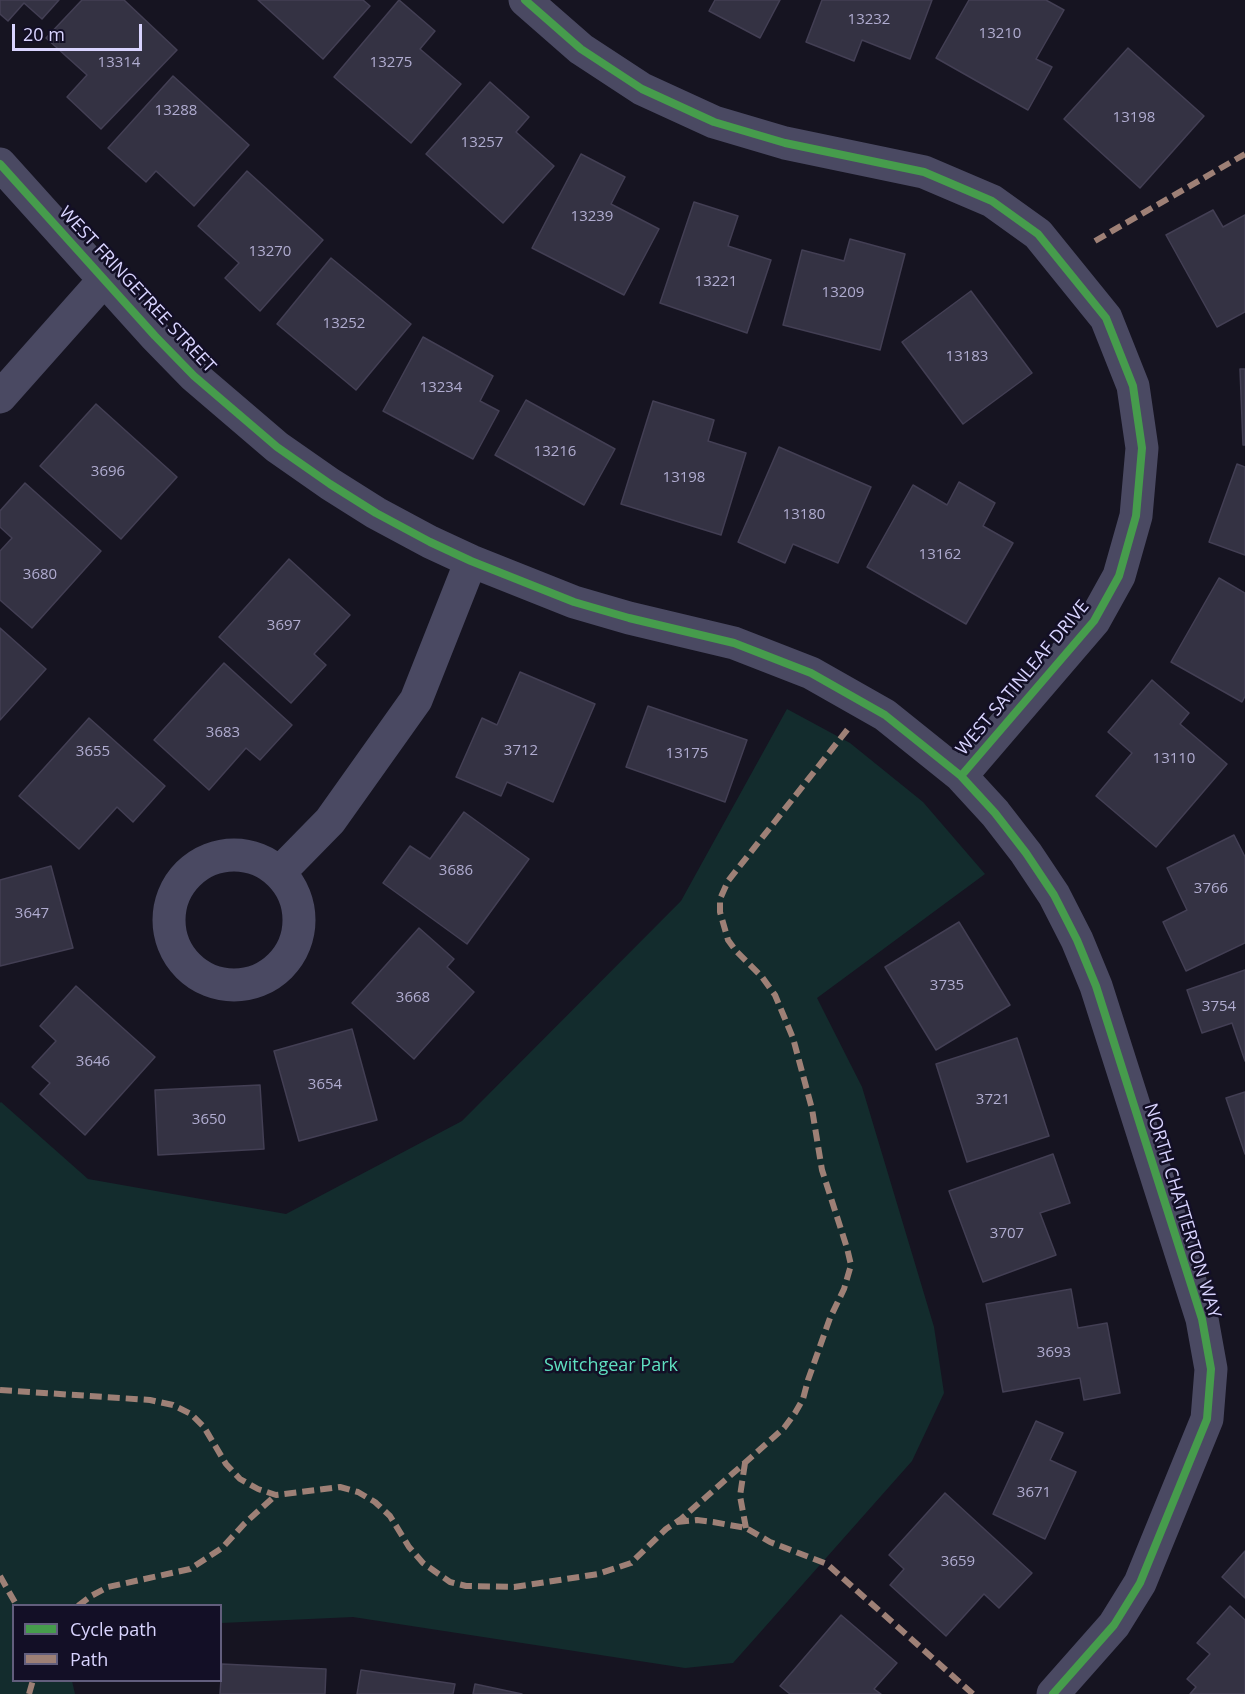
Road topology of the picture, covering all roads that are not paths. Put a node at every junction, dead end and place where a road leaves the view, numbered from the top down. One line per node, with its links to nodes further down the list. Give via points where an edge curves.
1 (525, 0): 6 (street, WEST SATINLEAF DRIVE, via 598,61 642,89 714,122 785,143 924,172 992,201 1038,234 1106,318 1133,386 1142,448 1136,516 1119,576 1094,621)
2 (0, 164): 3 (street, WEST FRINGETREE STREET)
3 (104, 280): 4 (street); 5 (street, WEST FRINGETREE STREET, via 194,376 277,447 376,513)
4 (0, 397)
5 (471, 561): 6 (street, WEST FRINGETREE STREET, via 574,602 734,643 811,673 885,715); 7 (street, via 416,700 330,820)
6 (961, 776): 8 (street, NORTH CHATTERTON WAY, via 1026,853 1054,895 1081,949 1202,1319 1211,1369 1207,1419 1140,1583 1114,1625)
7 (280, 872)
8 (1053, 1694)

